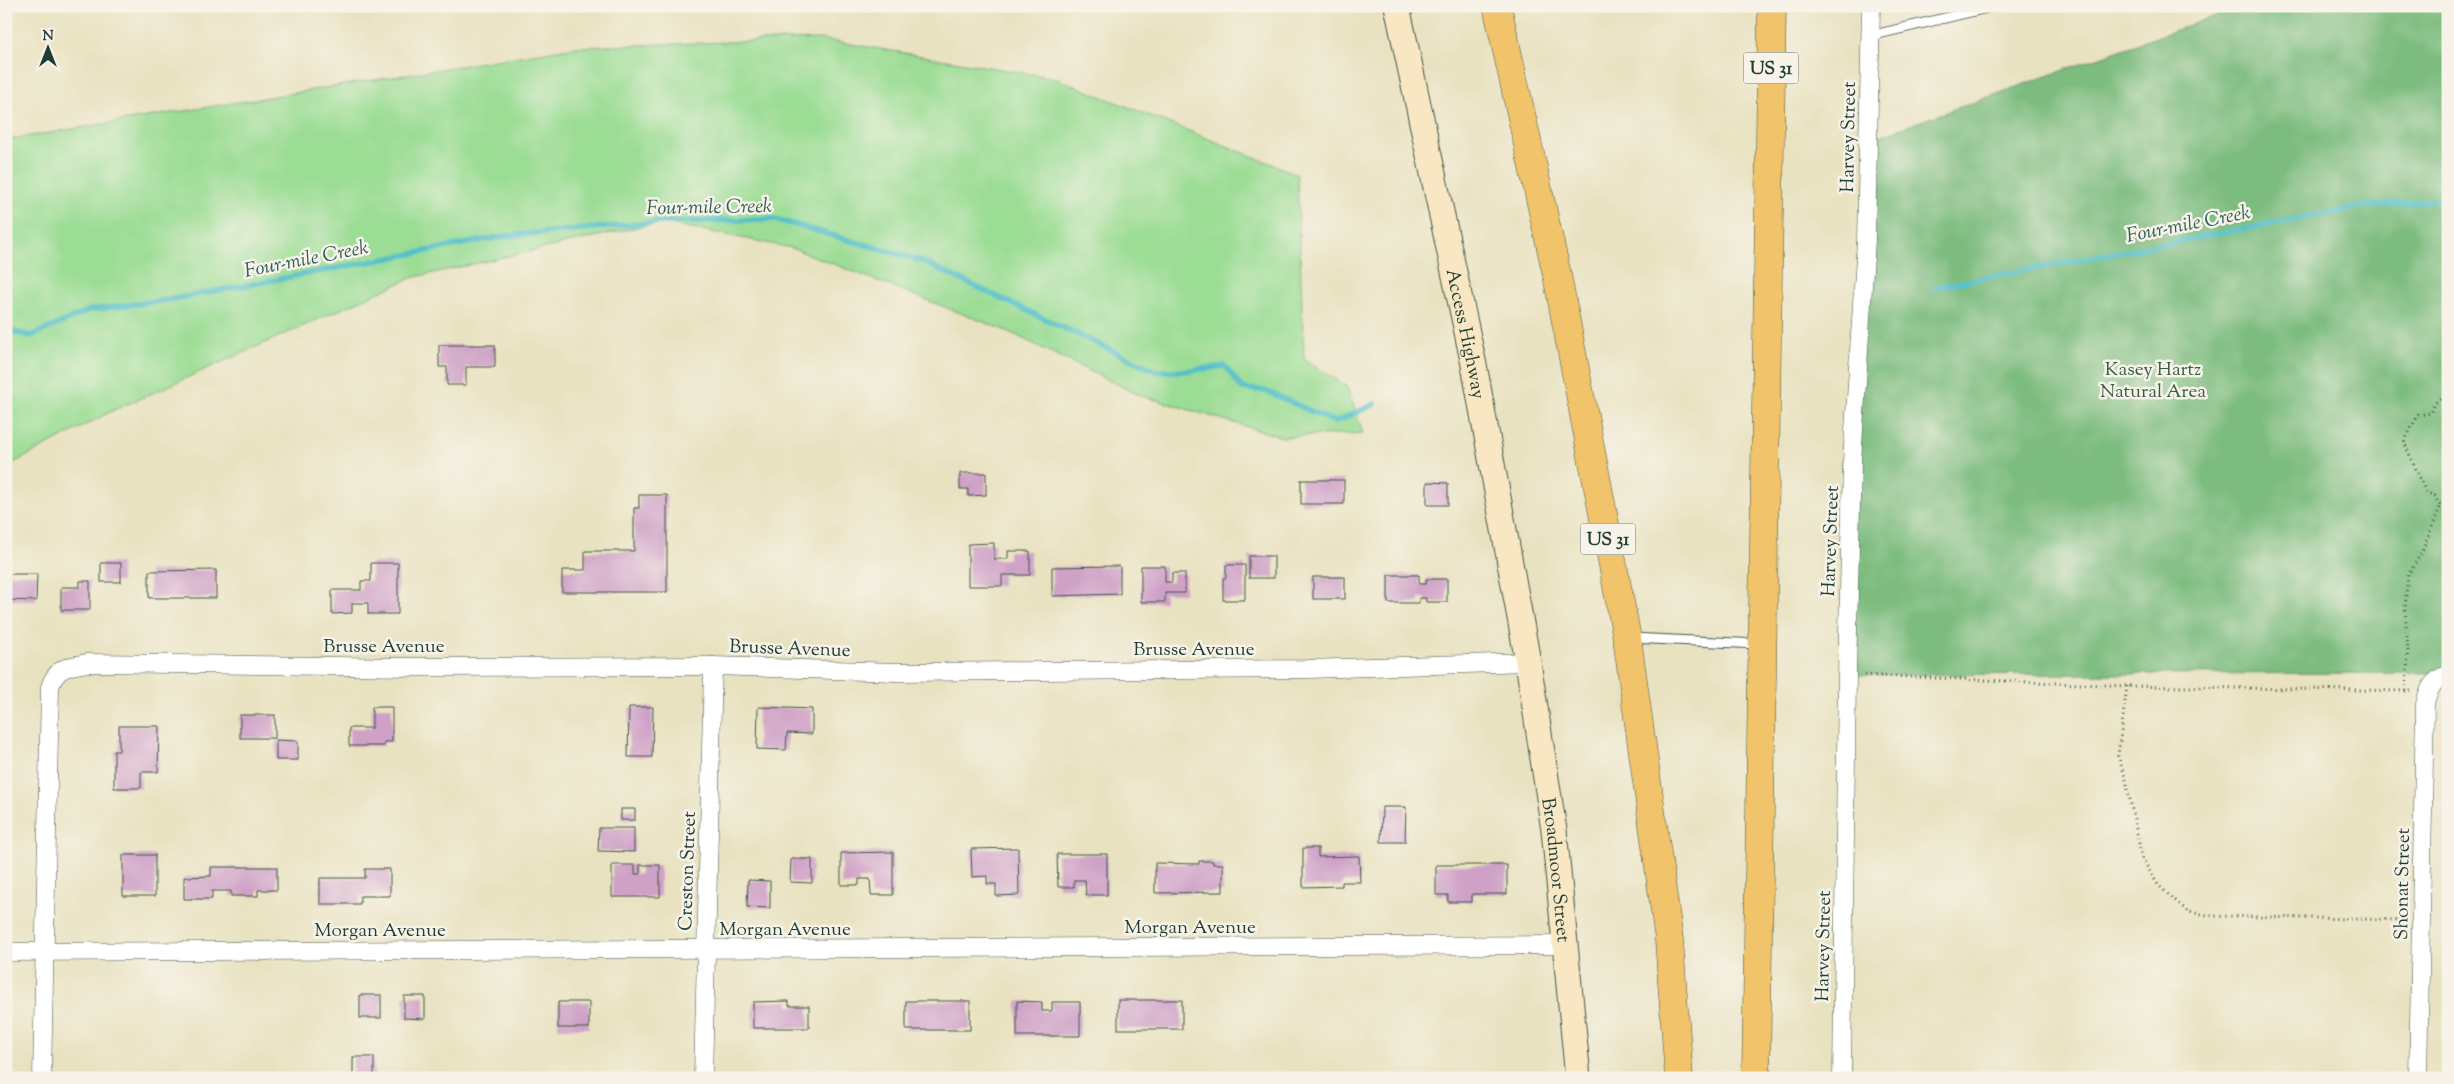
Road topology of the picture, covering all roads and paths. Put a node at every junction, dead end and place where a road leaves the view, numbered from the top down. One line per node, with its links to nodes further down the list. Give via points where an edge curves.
1 (1397, 6): 13 (street, Access Highway, via 1474,365)
2 (1497, 6): 11 (highway, US 31, via 1557,275)
3 (1772, 6): 12 (highway, US 31)
4 (1871, 6): 7 (street, Harvey Street)
5 (1995, 6): 6 (lane)
6 (1966, 10): 7 (lane)
7 (1870, 36): 15 (street, Harvey Street, via 1866,240 1852,462)
8 (2448, 392): 10 (path, via 2435,403 2431,413 2418,415 2404,442 2426,492 2435,496)
9 (2448, 500): 10 (path)
10 (2442, 505): 18 (path, via 2422,552 2408,575)
11 (1627, 638): 12 (lane); 28 (highway, US 31, via 1669,940)
12 (1762, 644): 29 (highway, US 31)
13 (1528, 662): 14 (street, Brusse Avenue, via 1308,669 896,672); 21 (street, Broadmoor Street, via 1554,830)
14 (713, 666): 22 (street, Creston Street); 24 (street, Brusse Avenue, via 88,663 67,666 54,676 50,687)
15 (1847, 675): 17 (path); 30 (street, Harvey Street)
16 (2448, 675): 19 (street, via 2436,680)
17 (2127, 686): 18 (path); 20 (path, via 2118,756 2142,858 2158,885 2188,912 2214,916)
18 (2406, 690): 19 (path)
19 (2428, 691): 20 (street, Shonat Street, via 2424,722)
20 (2422, 920): 31 (street, Shonat Street)
21 (1564, 945): 22 (street, Morgan Avenue); 27 (street, Broadmoor Street)
22 (705, 949): 24 (street, Morgan Avenue); 26 (street, Creston Street)
23 (6, 952): 24 (street, Morgan Avenue)
24 (43, 952): 25 (street)
25 (42, 1078)
26 (703, 1078)
27 (1578, 1078)
28 (1679, 1078)
29 (1756, 1078)
30 (1842, 1078)
31 (2418, 1078)

